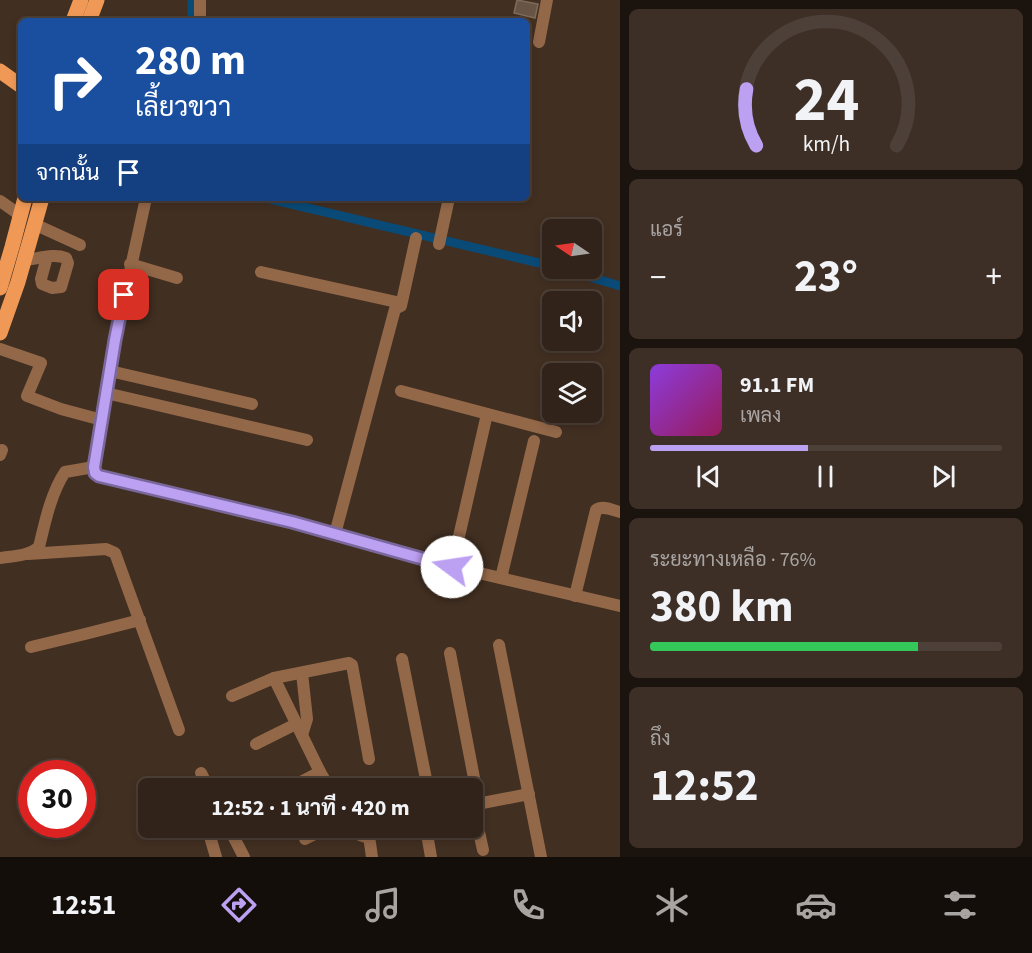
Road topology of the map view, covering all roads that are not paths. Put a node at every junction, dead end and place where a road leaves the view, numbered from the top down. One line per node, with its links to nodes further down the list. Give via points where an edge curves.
1 (81, 0): 5 (main road)
2 (97, 0): 6 (main road)
3 (200, 0): 7 (street)
4 (547, 0): 8 (street)
5 (74, 18)
6 (90, 18)
7 (200, 18)
8 (539, 42)
9 (0, 71): 10 (main road)
10 (18, 84)
11 (0, 201): 16 (street)
12 (24, 201): 16 (main road)
13 (41, 201): 17 (main road)
14 (145, 201): 23 (street)
15 (448, 201): 19 (street)
16 (21, 215): 26 (main road)
17 (34, 224): 20 (street); 22 (main road)
18 (416, 238): 27 (street)
19 (440, 240)
20 (80, 245)
21 (47, 257): 22 (street)
22 (25, 260): 28 (main road)
23 (130, 264): 25 (street); 30 (street)
24 (261, 272): 27 (street)
25 (177, 278)
26 (0, 288)
27 (401, 303): 41 (street, via 395,309)
28 (0, 333)
29 (0, 350): 35 (street, via 41,363 27,396)
30 (110, 371): 32 (street); 33 (street)
31 (402, 391): 34 (street)
32 (106, 393): 35 (street); 37 (street)
33 (252, 404)
34 (487, 414): 36 (street); 44 (street)
35 (102, 420): 39 (street)
36 (556, 432)
37 (307, 440)
38 (534, 441): 45 (street)
39 (94, 467): 41 (street, via 99,476); 42 (street, via 65,472 54,494 39,547)
40 (620, 512): 46 (street, via 596,510)
41 (335, 534): 44 (street)
42 (28, 554): 43 (street); 48 (street, via 106,549 115,553)
43 (0, 558)
44 (452, 567): 45 (street)
45 (501, 578): 46 (street)
46 (575, 596): 47 (street)
47 (620, 606)
48 (140, 620): 50 (street); 57 (street)
49 (499, 645): 67 (street)
50 (31, 647)
51 (450, 653): 66 (street)
52 (402, 658): 65 (street)
53 (302, 673): 54 (street); 56 (street, via 307,719); 59 (street, via 344,663 352,665)
54 (274, 678): 55 (street); 56 (street)
55 (232, 696)
56 (299, 729): 58 (street); 60 (street)
57 (179, 730)
58 (256, 744)
59 (369, 759)
60 (320, 772): 63 (street); 64 (street)
61 (201, 773): 62 (street)
62 (204, 778)
63 (308, 778)
64 (324, 778)
65 (426, 778)
66 (471, 778)
67 (529, 794): 68 (street); 79 (street)
68 (483, 803)
69 (234, 838): 76 (street)
70 (371, 838): 77 (street)
71 (428, 838): 78 (street)
72 (481, 838): 74 (street)
73 (211, 840): 75 (street)
74 (483, 849)
75 (216, 857)
76 (244, 857)
77 (372, 857)
78 (431, 857)
79 (541, 857)

